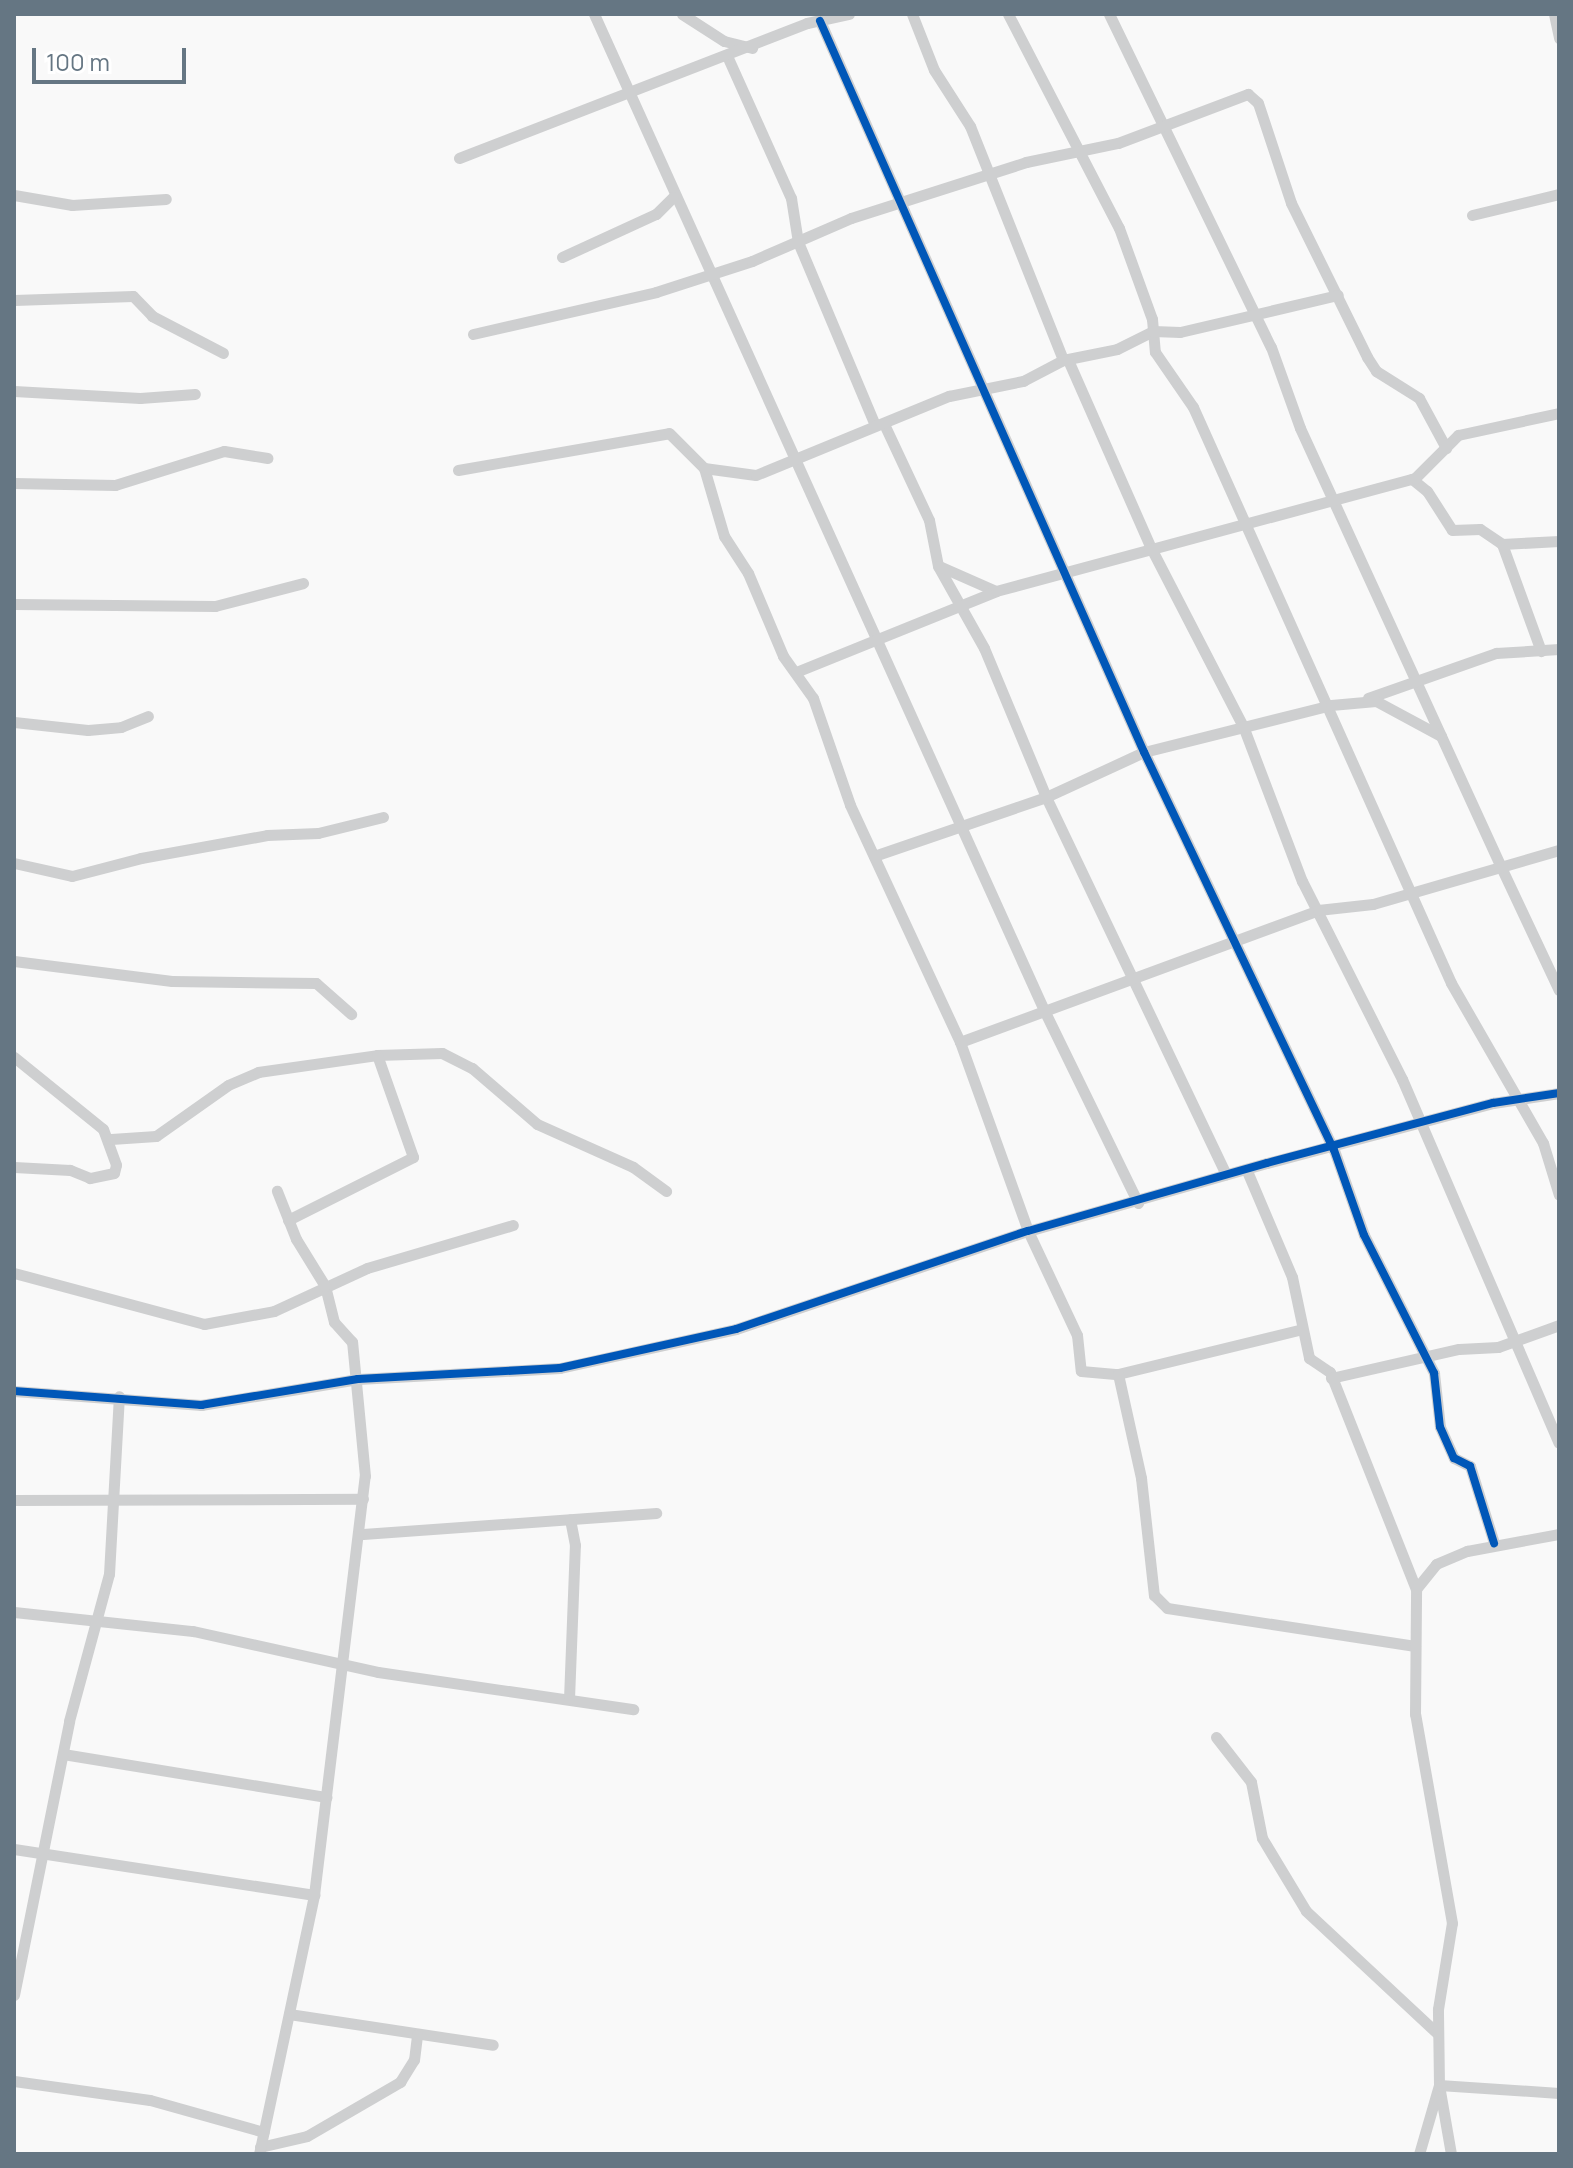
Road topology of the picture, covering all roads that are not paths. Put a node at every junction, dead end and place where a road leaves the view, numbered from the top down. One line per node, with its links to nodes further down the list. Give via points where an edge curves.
1 (594, 14): 12 (street)
2 (682, 14): 10 (street, via 724,41)
3 (849, 14): 8 (street)
4 (912, 14): 16 (street, via 934,70 970,126)
5 (1008, 14): 14 (street)
6 (1109, 14): 13 (street)
7 (1554, 14): 9 (street)
8 (820, 21): 10 (street); 21 (street)
9 (1559, 38)
10 (752, 48): 11 (street)
11 (728, 58): 12 (street); 23 (street, via 791,198)
12 (628, 90): 15 (street); 19 (street)
13 (1161, 125): 14 (street); 26 (street, via 1254,96 1291,203); 28 (street)
14 (1081, 153): 16 (street, via 1026,162); 29 (street, via 1119,228)
15 (459, 158)
16 (989, 179): 21 (street); 32 (street)
17 (1559, 194): 22 (street)
18 (14, 195): 20 (street, via 72,205)
19 (673, 197): 24 (street, via 656,214); 25 (street)
20 (166, 199)
21 (902, 202): 23 (street); 34 (street)
22 (1472, 215)
23 (798, 242): 25 (street); 37 (street)
24 (562, 257)
25 (710, 272): 30 (street, via 656,292); 39 (street)
26 (1338, 295): 28 (street); 38 (street, via 1376,371 1419,398)
27 (14, 300): 31 (street, via 133,296 152,316)
28 (1251, 313): 29 (street, via 1180,332); 45 (street)
29 (1153, 331): 32 (street, via 1117,349); 46 (street, via 1155,352 1193,407)
30 (473, 334)
31 (223, 353)
32 (1066, 360): 34 (street); 49 (street)
33 (14, 391): 35 (street, via 140,398)
34 (988, 392): 37 (street, via 949,396); 51 (street)
35 (195, 394)
36 (1559, 413): 38 (street, via 1458,435)
37 (880, 424): 39 (street); 50 (street, via 929,520)
38 (1446, 448): 43 (street)
39 (795, 455): 41 (street, via 756,475); 56 (street)
40 (267, 458): 44 (street, via 224,451 115,485)
41 (704, 468): 42 (street, via 669,433); 59 (street, via 724,536)
42 (458, 470)
43 (1412, 479): 45 (street); 48 (street, via 1452,530 1480,529)
44 (14, 483)
45 (1332, 500): 46 (street); 60 (street)
46 (1242, 525): 49 (street); 62 (street)
47 (1559, 541): 48 (street)
48 (1502, 544): 58 (street)
49 (1151, 548): 51 (street); 65 (street)
50 (938, 566): 53 (street); 54 (street)
51 (1069, 571): 53 (street); 67 (street)
52 (303, 583): 55 (street, via 215,606)
53 (996, 591): 54 (street)
54 (959, 603): 56 (street); 68 (street)
55 (14, 604)
56 (879, 638): 59 (street); 70 (street)
57 (1559, 649): 58 (street)
58 (1541, 651): 60 (street, via 1496,653)
59 (796, 672): 72 (street, via 813,698)
60 (1416, 679): 61 (street); 66 (street)
61 (1367, 699): 62 (street); 66 (street)
62 (1331, 705): 65 (street); 75 (street)
63 (148, 716): 64 (street, via 121,727 88,730)
64 (14, 722)
65 (1243, 726): 67 (street); 76 (street)
66 (1442, 737): 74 (street)
67 (1144, 752): 68 (street); 77 (street)
68 (1046, 797): 70 (street); 79 (street)
69 (383, 817): 73 (street, via 318,833 267,835 141,858 72,876)
70 (964, 823): 72 (street); 81 (street)
71 (1559, 850): 74 (street)
72 (874, 856): 83 (street)
73 (14, 863)
74 (1500, 865): 75 (street); 80 (street)
75 (1415, 894): 76 (street); 87 (street, via 1451,983)
76 (1318, 910): 77 (street); 88 (street)
77 (1231, 939): 79 (street); 90 (street)
78 (14, 961): 82 (street, via 172,981 316,983)
79 (1129, 975): 81 (street); 93 (street)
80 (1559, 990)
81 (1043, 1008): 83 (street); 97 (street)
82 (351, 1014)
83 (960, 1042): 100 (street)
84 (377, 1055): 89 (street, via 258,1072 228,1085 156,1136); 95 (street, via 442,1053 472,1068 537,1124 633,1167); 98 (street, via 413,1157)
85 (14, 1057): 89 (street)
86 (1559, 1093): 87 (street)
87 (1520, 1099): 88 (street); 96 (street, via 1543,1143)
88 (1420, 1124): 90 (street); 105 (street)
89 (111, 1139): 91 (street, via 116,1165 106,1176)
90 (1334, 1150): 92 (street); 106 (street, via 1364,1235)
91 (14, 1167)
92 (1247, 1171): 93 (street); 104 (street, via 1292,1277)
93 (1226, 1174): 97 (street)
94 (277, 1191): 98 (street)
95 (666, 1191)
96 (1559, 1195)
97 (1138, 1203): 100 (street)
98 (288, 1220): 102 (street)
99 (513, 1225): 102 (street)
100 (1028, 1231): 107 (street, via 1077,1335 1081,1371); 109 (street, via 736,1329 574,1365)
101 (14, 1273): 102 (street, via 204,1324 274,1311)
102 (325, 1286): 109 (street, via 334,1322 352,1342)
103 (1559, 1325): 105 (street)
104 (1302, 1329): 107 (street); 108 (street, via 1309,1358 1326,1365)
105 (1511, 1344): 106 (street); 112 (street)
106 (1426, 1356): 108 (street); 120 (street, via 1434,1373 1440,1427 1454,1458 1470,1466)
107 (1118, 1374): 124 (street, via 1141,1478 1154,1595 1167,1608)
108 (1331, 1378): 121 (street)
109 (358, 1379): 111 (street, via 201,1405); 113 (street)
110 (14, 1391): 111 (street)
111 (119, 1396): 115 (street)
112 (1559, 1443)
113 (363, 1499): 115 (street); 118 (street)
114 (14, 1500): 115 (street)
115 (117, 1502): 123 (street)
116 (656, 1513): 117 (street)
117 (570, 1519): 118 (street); 126 (street, via 575,1545)
118 (363, 1534): 125 (street)
119 (1559, 1534): 120 (street)
120 (1494, 1543): 121 (street, via 1436,1564)
121 (1416, 1589): 124 (street)
122 (14, 1612): 123 (street)
123 (94, 1624): 125 (street, via 193,1631); 129 (street)
124 (1415, 1646): 136 (street, via 1415,1714 1452,1923)
125 (344, 1662): 126 (street, via 378,1672); 130 (street)
126 (569, 1699): 127 (street)
127 (633, 1709)
128 (1216, 1737): 136 (street, via 1251,1782 1262,1838 1306,1911)
129 (63, 1754): 130 (street); 132 (street)
130 (327, 1797): 133 (street)
131 (14, 1849): 132 (street)
132 (43, 1854): 133 (street); 134 (street)
133 (314, 1895): 135 (street)
134 (14, 1995)
135 (289, 2014): 137 (street); 142 (street)
136 (1437, 2033): 140 (street)
137 (417, 2035): 138 (street); 143 (street, via 414,2060 400,2082 307,2136)
138 (493, 2045)
139 (14, 2081): 142 (street, via 150,2100)
140 (1439, 2085): 141 (street); 144 (street); 145 (street)
141 (1559, 2093)
142 (264, 2132): 143 (street)
143 (260, 2151)
144 (1419, 2154)
145 (1451, 2154)

